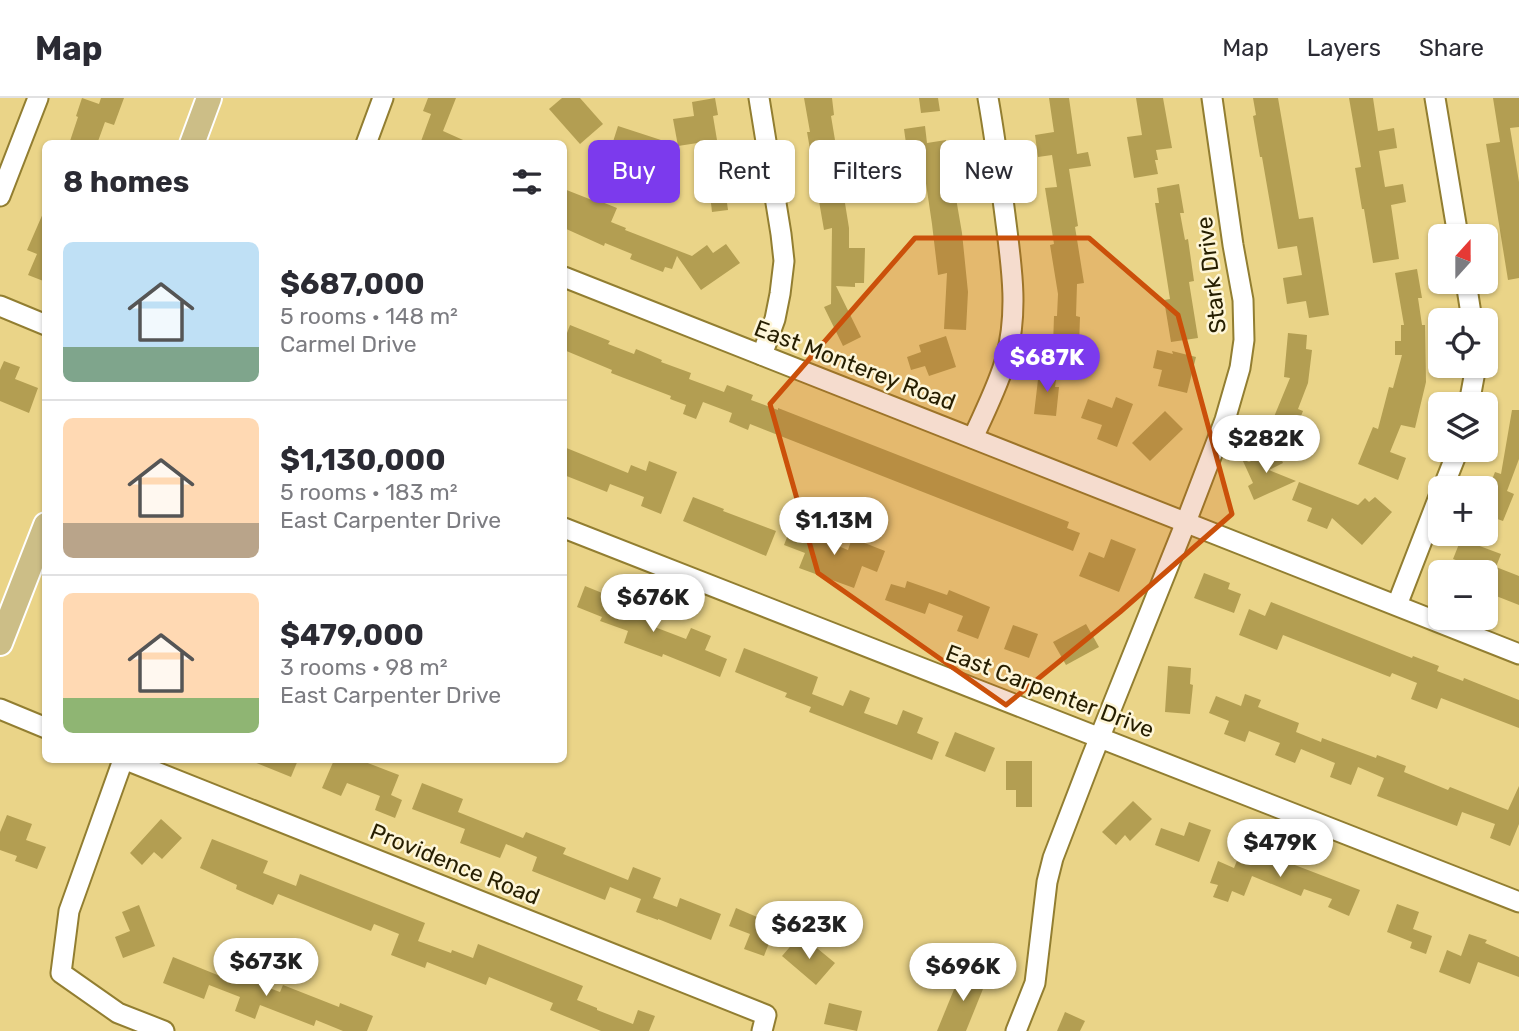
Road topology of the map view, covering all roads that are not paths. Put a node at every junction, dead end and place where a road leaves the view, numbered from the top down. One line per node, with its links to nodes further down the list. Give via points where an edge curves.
1 (38, 98): 10 (street)
2 (209, 98): 8 (main road)
3 (383, 98): 9 (street)
4 (759, 98): 15 (street, via 784,261 775,319)
5 (988, 98): 16 (street, via 1014,301 1006,360)
6 (1212, 98): 17 (street, Stark Drive, via 1243,300 1244,340 1234,395)
7 (1435, 98): 11 (street)
8 (193, 140)
9 (367, 140)
10 (0, 196)
11 (1456, 224)
12 (567, 278): 15 (street, East Monterey Road)
13 (0, 306): 14 (street)
14 (42, 323)
15 (762, 355): 16 (street, East Monterey Road)
16 (974, 438): 17 (street, East Monterey Road)
17 (1186, 522): 21 (street, East Monterey Road); 26 (street, Stark Drive)
18 (1428, 525): 21 (street)
19 (567, 529): 26 (street, East Carpenter Drive)
20 (42, 535): 22 (main road)
21 (1397, 605): 23 (street, East Monterey Road)
22 (0, 643)
23 (1519, 653)
24 (0, 709): 25 (street)
25 (42, 725)
26 (1100, 737): 29 (street, East Carpenter Drive); 32 (street, Stark Drive, via 1053,858 1035,983)
27 (123, 763): 31 (street, via 69,911 61,973 118,1013)
28 (131, 763): 30 (street, Providence Road)
29 (1519, 902)
30 (764, 1023)
31 (164, 1031)
32 (1016, 1031)

